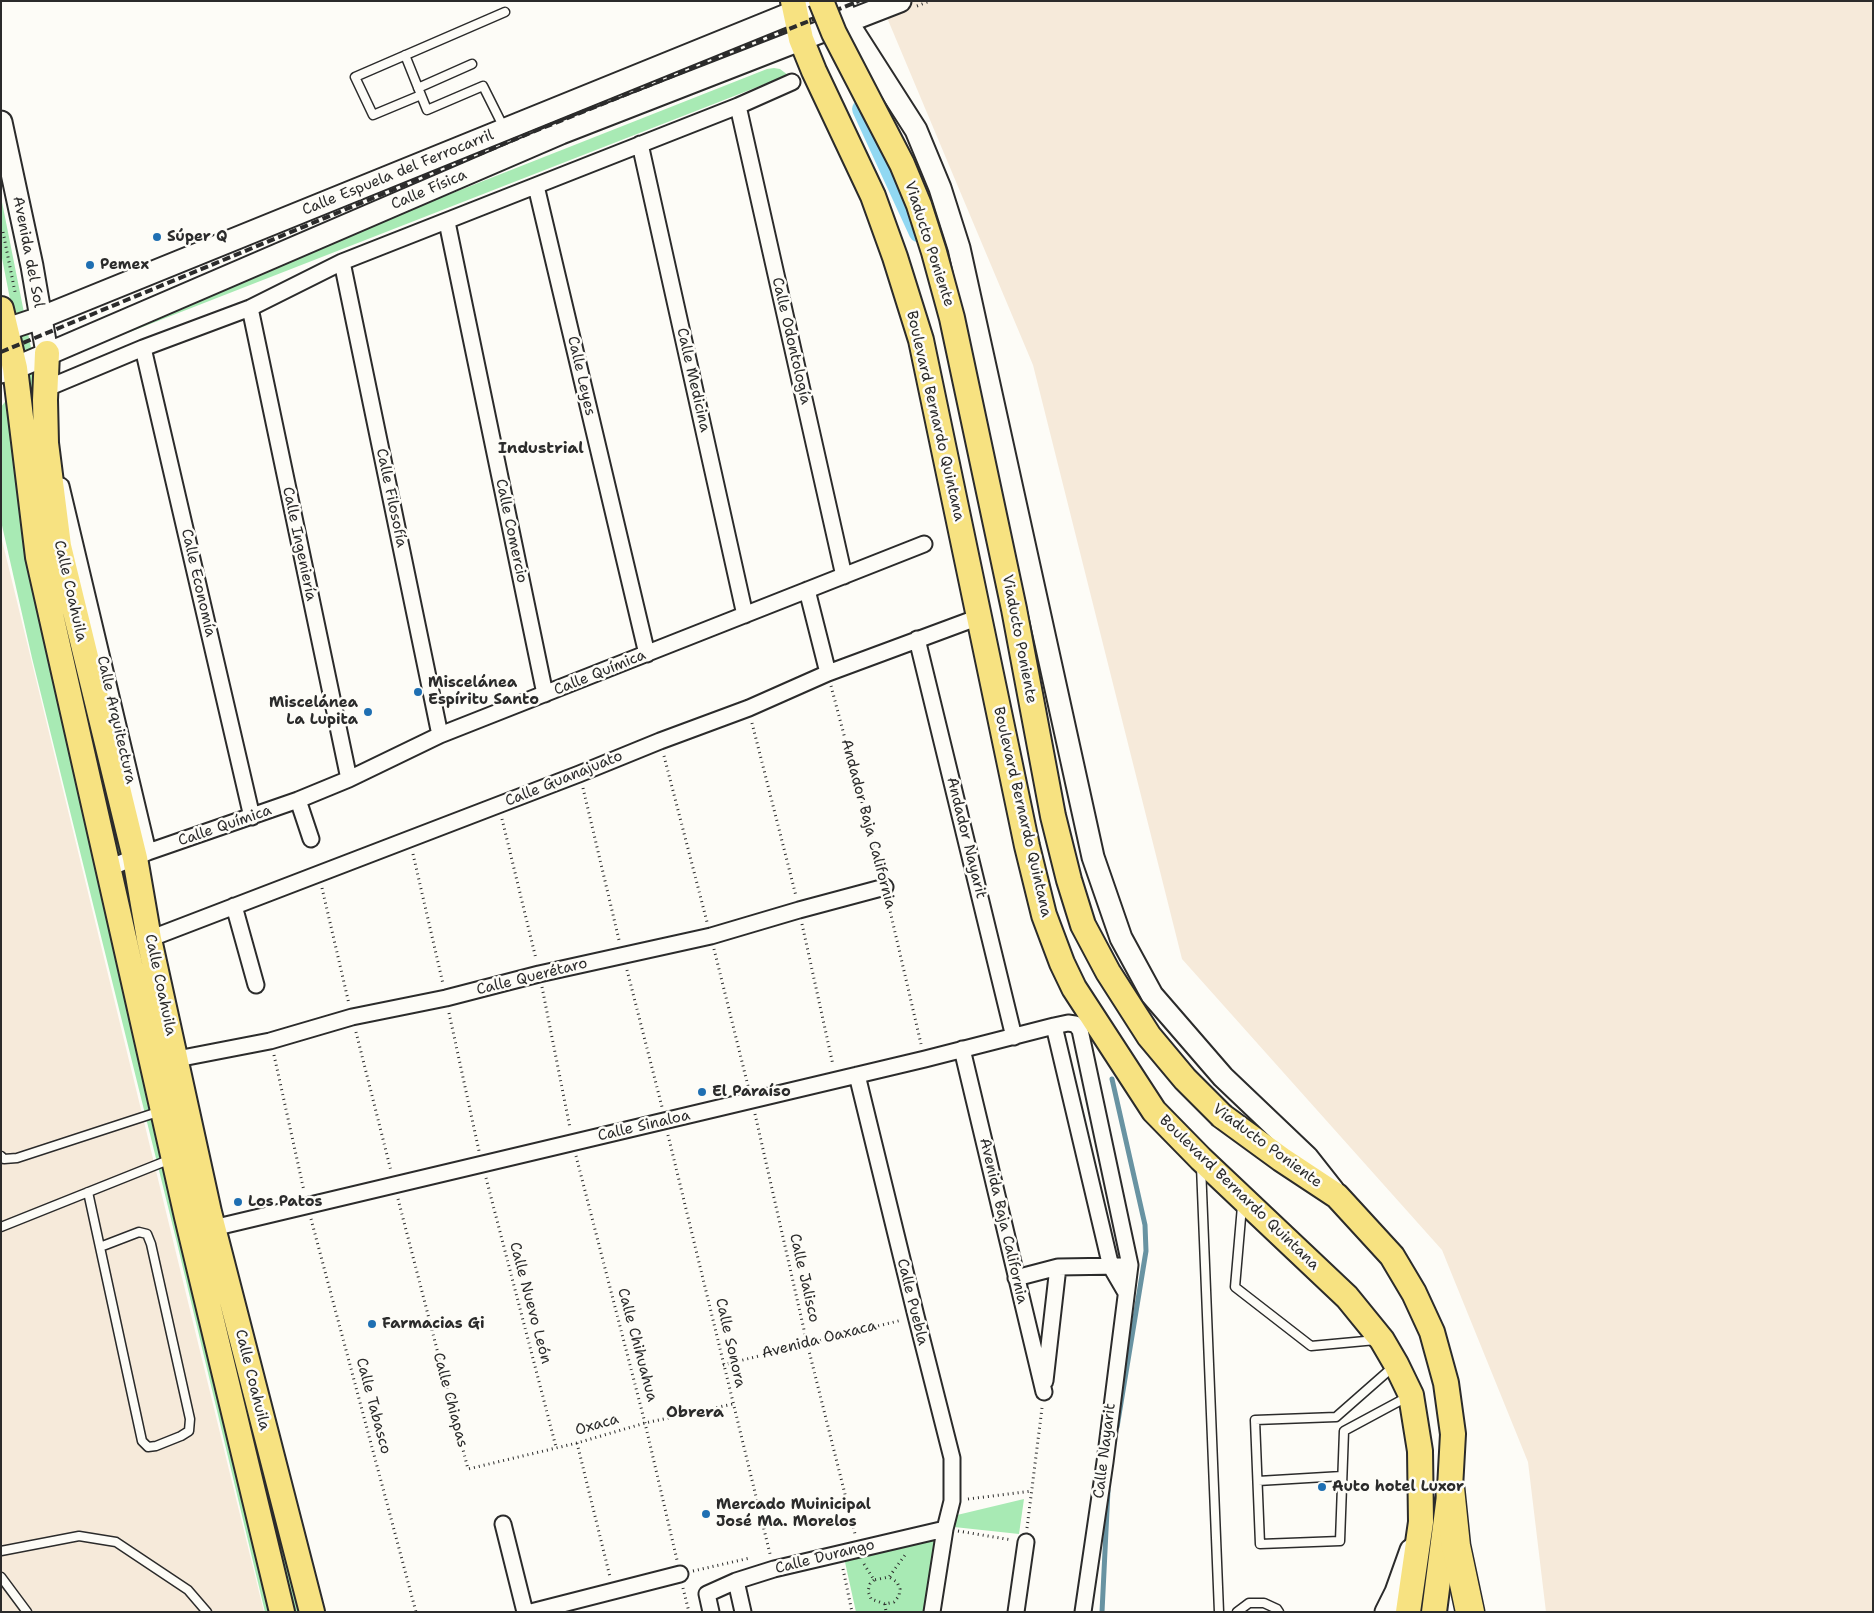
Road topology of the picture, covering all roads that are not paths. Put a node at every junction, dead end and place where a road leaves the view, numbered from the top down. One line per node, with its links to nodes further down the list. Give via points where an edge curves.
1 (821, 1): 59 (main road, Viaducto Poniente, bridge, via 834,33 902,164 934,252 952,318 1012,599 1053,816 1083,925 1108,972 1149,1036 1184,1080 1222,1116)
2 (825, 1): 5 (street, Calle Espuela del Ferrocarril)
3 (840, 1): 7 (street)
4 (900, 1): 7 (street, Calle Física)
5 (794, 7): 8 (main road, Boulevard Bernardo Quintana); 15 (street, Calle Espuela del Ferrocarril)
6 (505, 12): 9 (lane)
7 (847, 22): 8 (street, Calle Física); 59 (street, via 916,130 940,188 959,248 1092,857 1121,938 1152,995 1223,1077 1307,1156)
8 (801, 39): 24 (street, Calle Física, via 561,133); 32 (main road, Boulevard Bernardo Quintana, via 873,196 921,340)
9 (405, 55): 12 (lane); 12 (lane, via 356,77 374,115)
10 (472, 64): 12 (lane)
11 (792, 82): 13 (street)
12 (420, 92): 15 (lane, via 427,110 484,86)
13 (738, 106): 16 (street); 29 (street, Calle Odontología)
14 (1, 122): 21 (street, Avenida del Sol)
15 (504, 130): 21 (street, Calle Espuela del Ferrocarril)
16 (640, 144): 17 (street); 31 (street, Calle Medicina)
17 (536, 186): 18 (street); 34 (street, Calle Leyes)
18 (447, 222): 19 (street); 36 (street, Calle Comercio)
19 (342, 262): 20 (street); 37 (street, Calle Filosofía)
20 (250, 308): 23 (street); 38 (street, Calle Ingeniería)
21 (40, 318): 22 (street, Calle Espuela del Ferrocarril); 24 (street, Avenida del Sol)
22 (3, 323): 25 (main road)
23 (143, 348): 26 (street); 40 (street, Calle Economía)
24 (47, 353): 25 (street, Calle Física); 26 (main road, Calle Coahuila)
25 (8, 370): 27 (main road, Calle Coahuila)
26 (45, 389): 27 (main road, Calle Coahuila)
27 (35, 444): 42 (main road, Calle Coahuila); 43 (main road, Calle Coahuila, via 38,557)
28 (924, 544): 29 (street, Calle Química)
29 (844, 576): 30 (street, Calle Química)
30 (807, 590): 31 (street, Calle Química); 35 (street)
31 (745, 615): 34 (street, Calle Química)
32 (979, 617): 33 (street, Calle Guanajuato); 57 (main road, Boulevard Bernardo Quintana, via 1027,846 1044,915 1062,963 1074,988 1154,1111)
33 (917, 639): 35 (street, Calle Guanajuato); 50 (street, Andador Nayarit)
34 (647, 654): 36 (street, Calle Química)
35 (828, 673): 45 (street, Calle Guanajuato, via 749,708)
36 (545, 694): 37 (street, Calle Química)
37 (440, 734): 38 (street, Calle Química)
38 (349, 779): 39 (street, Calle Química)
39 (298, 800): 40 (street, Calle Química); 41 (street)
40 (252, 817): 42 (street, Calle Química)
41 (311, 839)
42 (141, 855): 43 (street, Calle Química); 46 (main road, Calle Coahuila)
43 (109, 868): 54 (main road, Calle Coahuila)
44 (885, 887): 52 (street, Calle Querétaro, via 711,936 352,1017 270,1041)
45 (234, 906): 46 (street, Calle Guanajuato); 47 (street)
46 (149, 939): 52 (main road, Calle Coahuila)
47 (256, 985)
48 (1075, 1024): 49 (street, Calle Sinaloa); 64 (street, Calle Nayarit, via 1080,1030)
49 (1054, 1026): 50 (street, Calle Sinaloa); 66 (street)
50 (1014, 1037): 51 (street, Calle Sinaloa)
51 (962, 1049): 53 (street, Calle Sinaloa); 67 (street, Avenida Baja California)
52 (176, 1059): 62 (main road, Calle Coahuila)
53 (857, 1075): 62 (street, Calle Sinaloa); 77 (street, Calle Puebla, via 952,1458 952,1501)
54 (163, 1111): 55 (lane, via 17,1158 4,1159); 56 (main road, Calle Coahuila)
55 (1, 1156)
56 (174, 1158): 58 (lane); 85 (main road, Calle Coahuila)
57 (1201, 1159): 60 (main road, Boulevard Bernardo Quintana); 94 (lane)
58 (88, 1192): 61 (lane); 63 (lane)
59 (1338, 1196): 74 (main road, via 1392,1256 1432,1332 1446,1383 1453,1434)
60 (1243, 1199): 69 (main road, Boulevard Bernardo Quintana, via 1348,1297); 69 (lane, via 1235,1287 1310,1346)
61 (1, 1227)
62 (213, 1228): 86 (main road, Calle Coahuila)
63 (100, 1247): 63 (lane, via 142,1441 148,1448 156,1446 189,1431 190,1419 151,1244 147,1234 139,1232)
64 (1130, 1265): 66 (street); 68 (street, Calle Nayarit)
65 (1058, 1267): 66 (street); 67 (street); 67 (street, Avenida Baja California, via 1044,1392)
66 (1111, 1268): 68 (street)
67 (1016, 1278)
68 (1125, 1290): 93 (street, Calle Nayarit)
69 (1382, 1340): 70 (main road, Boulevard Bernardo Quintana)
70 (1396, 1364): 71 (main road, Boulevard Bernardo Quintana); 73 (lane, via 1336,1417 1255,1420)
71 (1411, 1396): 72 (lane, via 1344,1431); 75 (main road, Boulevard Bernardo Quintana, via 1420,1451)
72 (1342, 1476): 73 (lane); 73 (lane, via 1340,1542 1260,1544)
73 (1258, 1481)
74 (1450, 1488): 99 (main road); 100 (highway, via 1456,1546)
75 (1421, 1522): 97 (street); 98 (main road, Boulevard Bernardo Quintana)
76 (504, 1524): 87 (street)
77 (945, 1529): 82 (street, Calle Durango); 91 (street, Calle Puebla)
78 (1026, 1542): 92 (street)
79 (1, 1551): 84 (lane, via 78,1536 116,1542 188,1590)
80 (680, 1574): 88 (street)
81 (1, 1577): 83 (lane)
82 (736, 1581): 89 (street, Calle Durango, via 707,1594); 90 (street)
83 (27, 1612)
84 (207, 1612)
85 (282, 1612)
86 (312, 1612)
87 (524, 1612)
88 (531, 1612)
89 (710, 1612)
90 (743, 1612)
91 (932, 1612)
92 (1016, 1612)
93 (1083, 1612)
94 (1219, 1612)
95 (1237, 1612): 96 (lane, via 1249,1603 1264,1603)
96 (1279, 1612)
97 (1386, 1612)
98 (1408, 1612)
99 (1434, 1612)
100 (1470, 1612)

